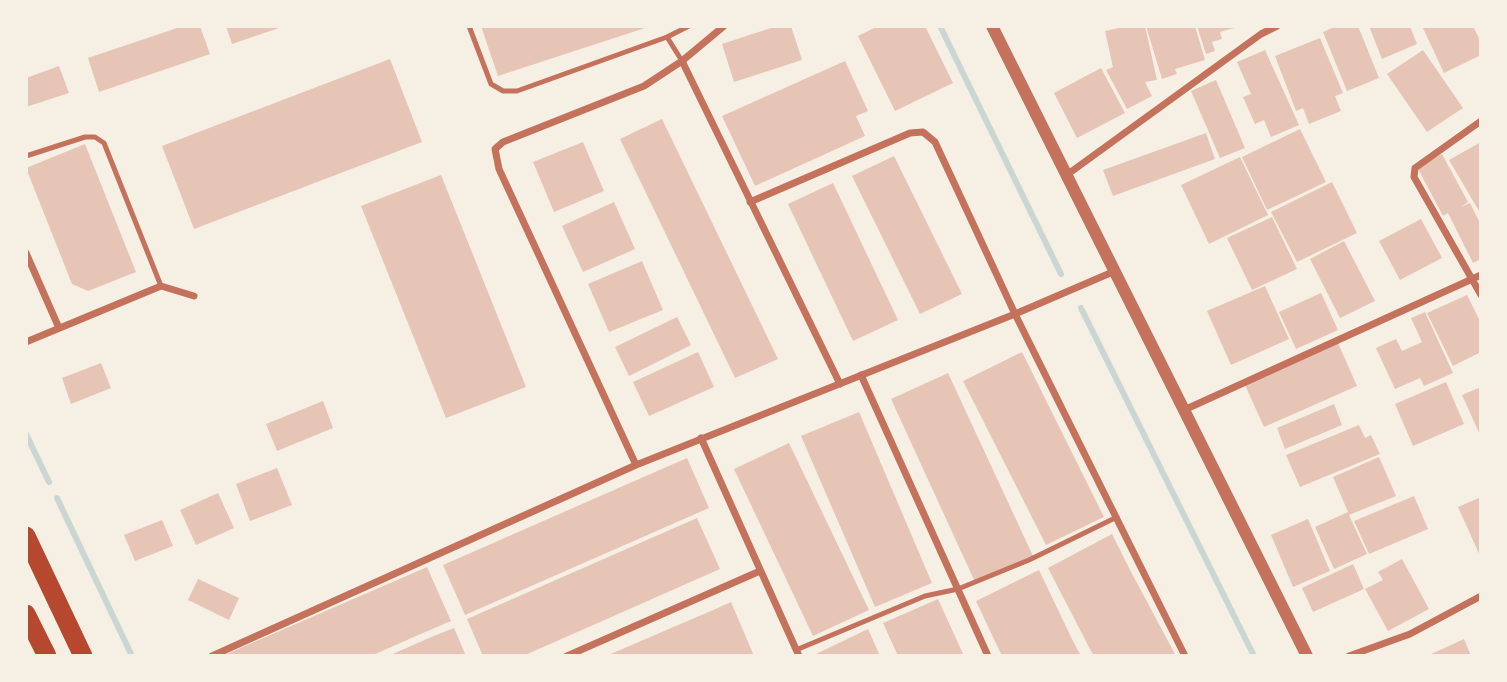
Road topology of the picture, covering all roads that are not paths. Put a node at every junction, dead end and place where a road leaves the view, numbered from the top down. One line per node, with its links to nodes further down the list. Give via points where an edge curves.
1 (469, 26): 6 (lane, via 491,84 503,91 517,91)
2 (689, 26): 6 (lane)
3 (724, 26): 7 (street)
4 (992, 26): 10 (street)
5 (1277, 26): 10 (street)
6 (667, 37): 7 (lane)
7 (682, 61): 11 (street); 26 (street, via 643,86 495,149 499,169)
8 (1481, 121): 15 (street, via 1415,168 1414,177)
9 (26, 156): 16 (lane, via 85,137 104,143)
10 (1068, 174): 13 (street)
11 (750, 202): 19 (street, via 910,133 923,132 936,142); 23 (street)
12 (26, 253): 20 (street)
13 (1115, 271): 19 (street); 24 (street)
14 (1481, 275): 15 (street)
15 (1472, 280): 17 (street); 24 (street)
16 (161, 286): 18 (street); 20 (street)
17 (1481, 295)
18 (194, 296)
19 (1015, 314): 22 (street); 27 (street)
20 (60, 328): 21 (street)
21 (26, 342)
22 (861, 375): 23 (street); 30 (street)
23 (840, 384): 25 (street)
24 (1184, 410): 40 (street)
25 (701, 438): 26 (street); 29 (street)
26 (636, 465): 36 (street)
27 (1116, 517): 30 (lane); 39 (street)
28 (26, 536): 35 (highway)
29 (760, 571): 33 (street); 37 (street)
30 (958, 589): 33 (lane, via 925,596); 38 (street)
31 (1481, 596): 41 (street, via 1410,634)
32 (26, 614): 34 (highway)
33 (797, 653)
34 (47, 656)
35 (83, 656)
36 (212, 656)
37 (566, 656)
38 (988, 656)
39 (1185, 656)
40 (1307, 656)
41 (1349, 656)

